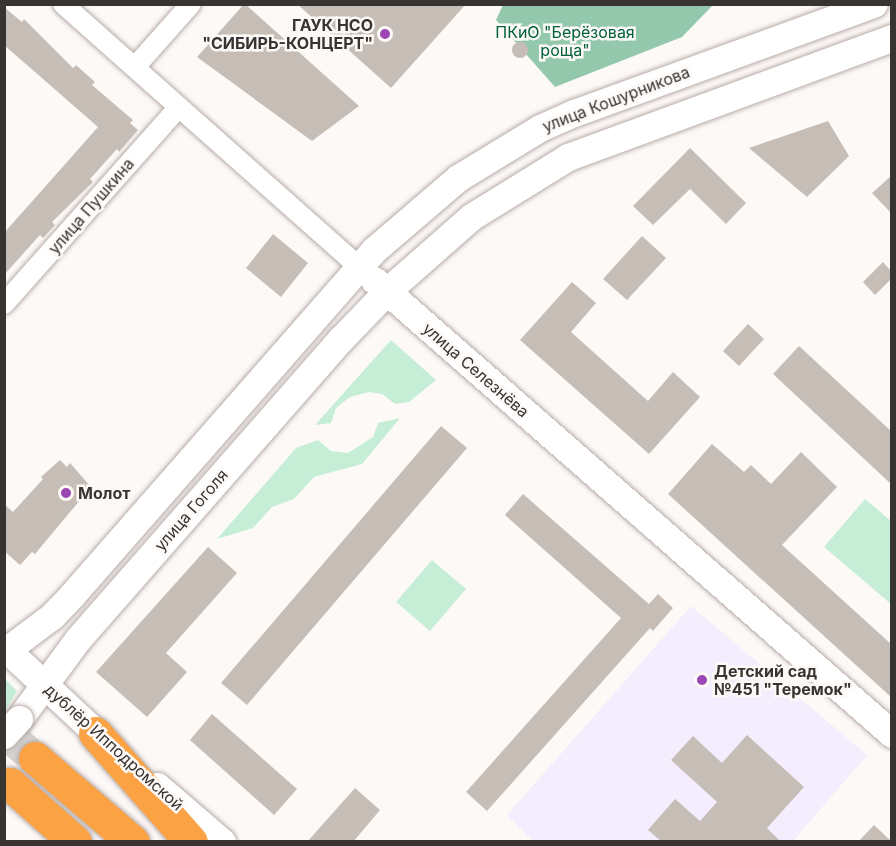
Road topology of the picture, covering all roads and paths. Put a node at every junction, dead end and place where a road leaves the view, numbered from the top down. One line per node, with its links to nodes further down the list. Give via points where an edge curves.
1 (63, 4): 5 (street, улица Селезнёва)
2 (190, 4): 5 (street)
3 (874, 4): 7 (main road, улица Кошурникова, via 540,128 458,178)
4 (891, 38): 8 (main road, via 568,157 471,216)
5 (135, 67): 6 (street, улица Селезнёва)
6 (177, 108): 7 (street, улица Селезнёва); 9 (street, улица Пушкина)
7 (359, 267): 8 (main road, улица Селезнёва); 10 (main road, улица Гоголя, via 72,595 52,616)
8 (386, 291): 11 (main road, улица Гоголя, via 86,630); 14 (main road, улица Селезнёва)
9 (4, 304)
10 (6, 650): 11 (main road, дублёр Ипподромской)
11 (45, 686): 12 (main road, улица Гоголя); 13 (main road, дублёр Ипподромской)
12 (12, 727)
13 (95, 733): 19 (highway); 20 (main road, дублёр Ипподромской)
14 (891, 734)
15 (35, 758): 18 (highway)
16 (10, 784): 17 (highway)
17 (75, 842)
18 (133, 842)
19 (191, 842)
20 (222, 842)

